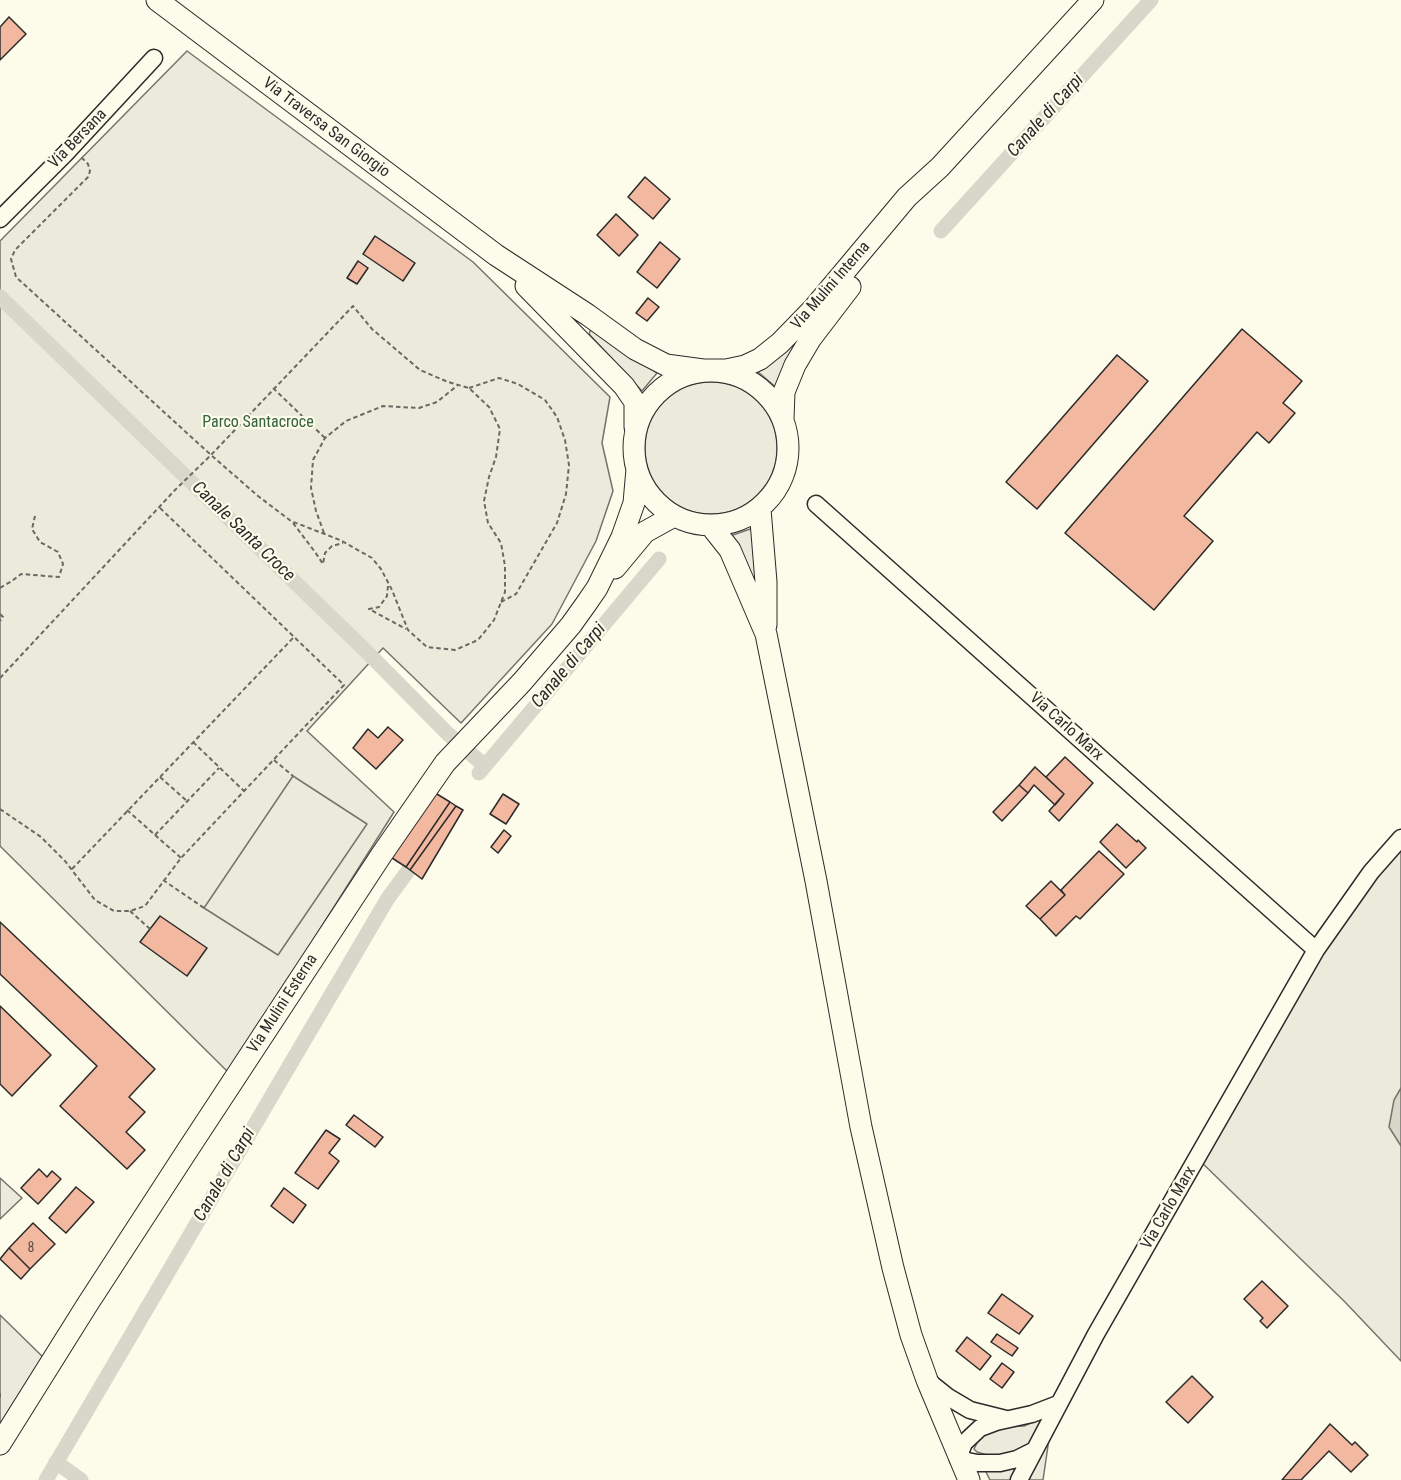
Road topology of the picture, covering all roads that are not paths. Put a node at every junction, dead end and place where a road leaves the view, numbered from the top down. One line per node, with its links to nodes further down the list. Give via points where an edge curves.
1 (157, 0): 6 (main road, Via Traversa San Giorgio)
2 (1093, 0): 4 (main road, Via Mulini Interna)
3 (154, 58): 5 (street, Via Bersana)
4 (940, 167): 7 (main road, Via Mulini Interna, via 907,196 780,343 745,366); 8 (main road, Via Mulini Interna, via 919,203 811,338 784,392)
5 (0, 219)
6 (495, 255): 7 (main road, Via Traversa San Giorgio, via 635,349 666,365); 9 (main road, Via Traversa San Giorgio, via 624,386 634,402)
7 (703, 370): 8 (main road, via 743,376 774,401); 9 (main road, via 663,387 645,408)
8 (783, 420): 12 (main road, via 788,443 786,468)
9 (635, 435): 10 (main road)
10 (637, 470): 13 (main road, via 645,488); 15 (main road, Via Mulini Esterna, via 634,503)
11 (816, 504): 18 (street, Via Carlo Marx)
12 (760, 509): 14 (main road, via 737,522); 16 (main road)
13 (674, 516): 14 (main road); 15 (main road, Via Mulini Esterna, via 645,532)
14 (711, 526): 16 (main road, via 730,550)
15 (597, 588): 22 (main road, Via Mulini Esterna, via 571,625 445,763 192,1144)
16 (766, 634): 19 (main road, via 861,1126 893,1268)
17 (1401, 838): 18 (street, Via Carlo Marx, via 1371,872)
18 (1316, 950): 20 (street, Via Carlo Marx)
19 (927, 1380): 21 (street, via 970,1410); 24 (main road)
20 (1058, 1404): 21 (street); 23 (street, Via Carlo Marx)
21 (1009, 1420): 24 (street, via 980,1428 964,1443)
22 (0, 1444)
23 (1033, 1451): 24 (street, via 1000,1463); 26 (street, Via Carlo Marx)
24 (958, 1459): 25 (main road)
25 (969, 1480)
26 (1019, 1480)

